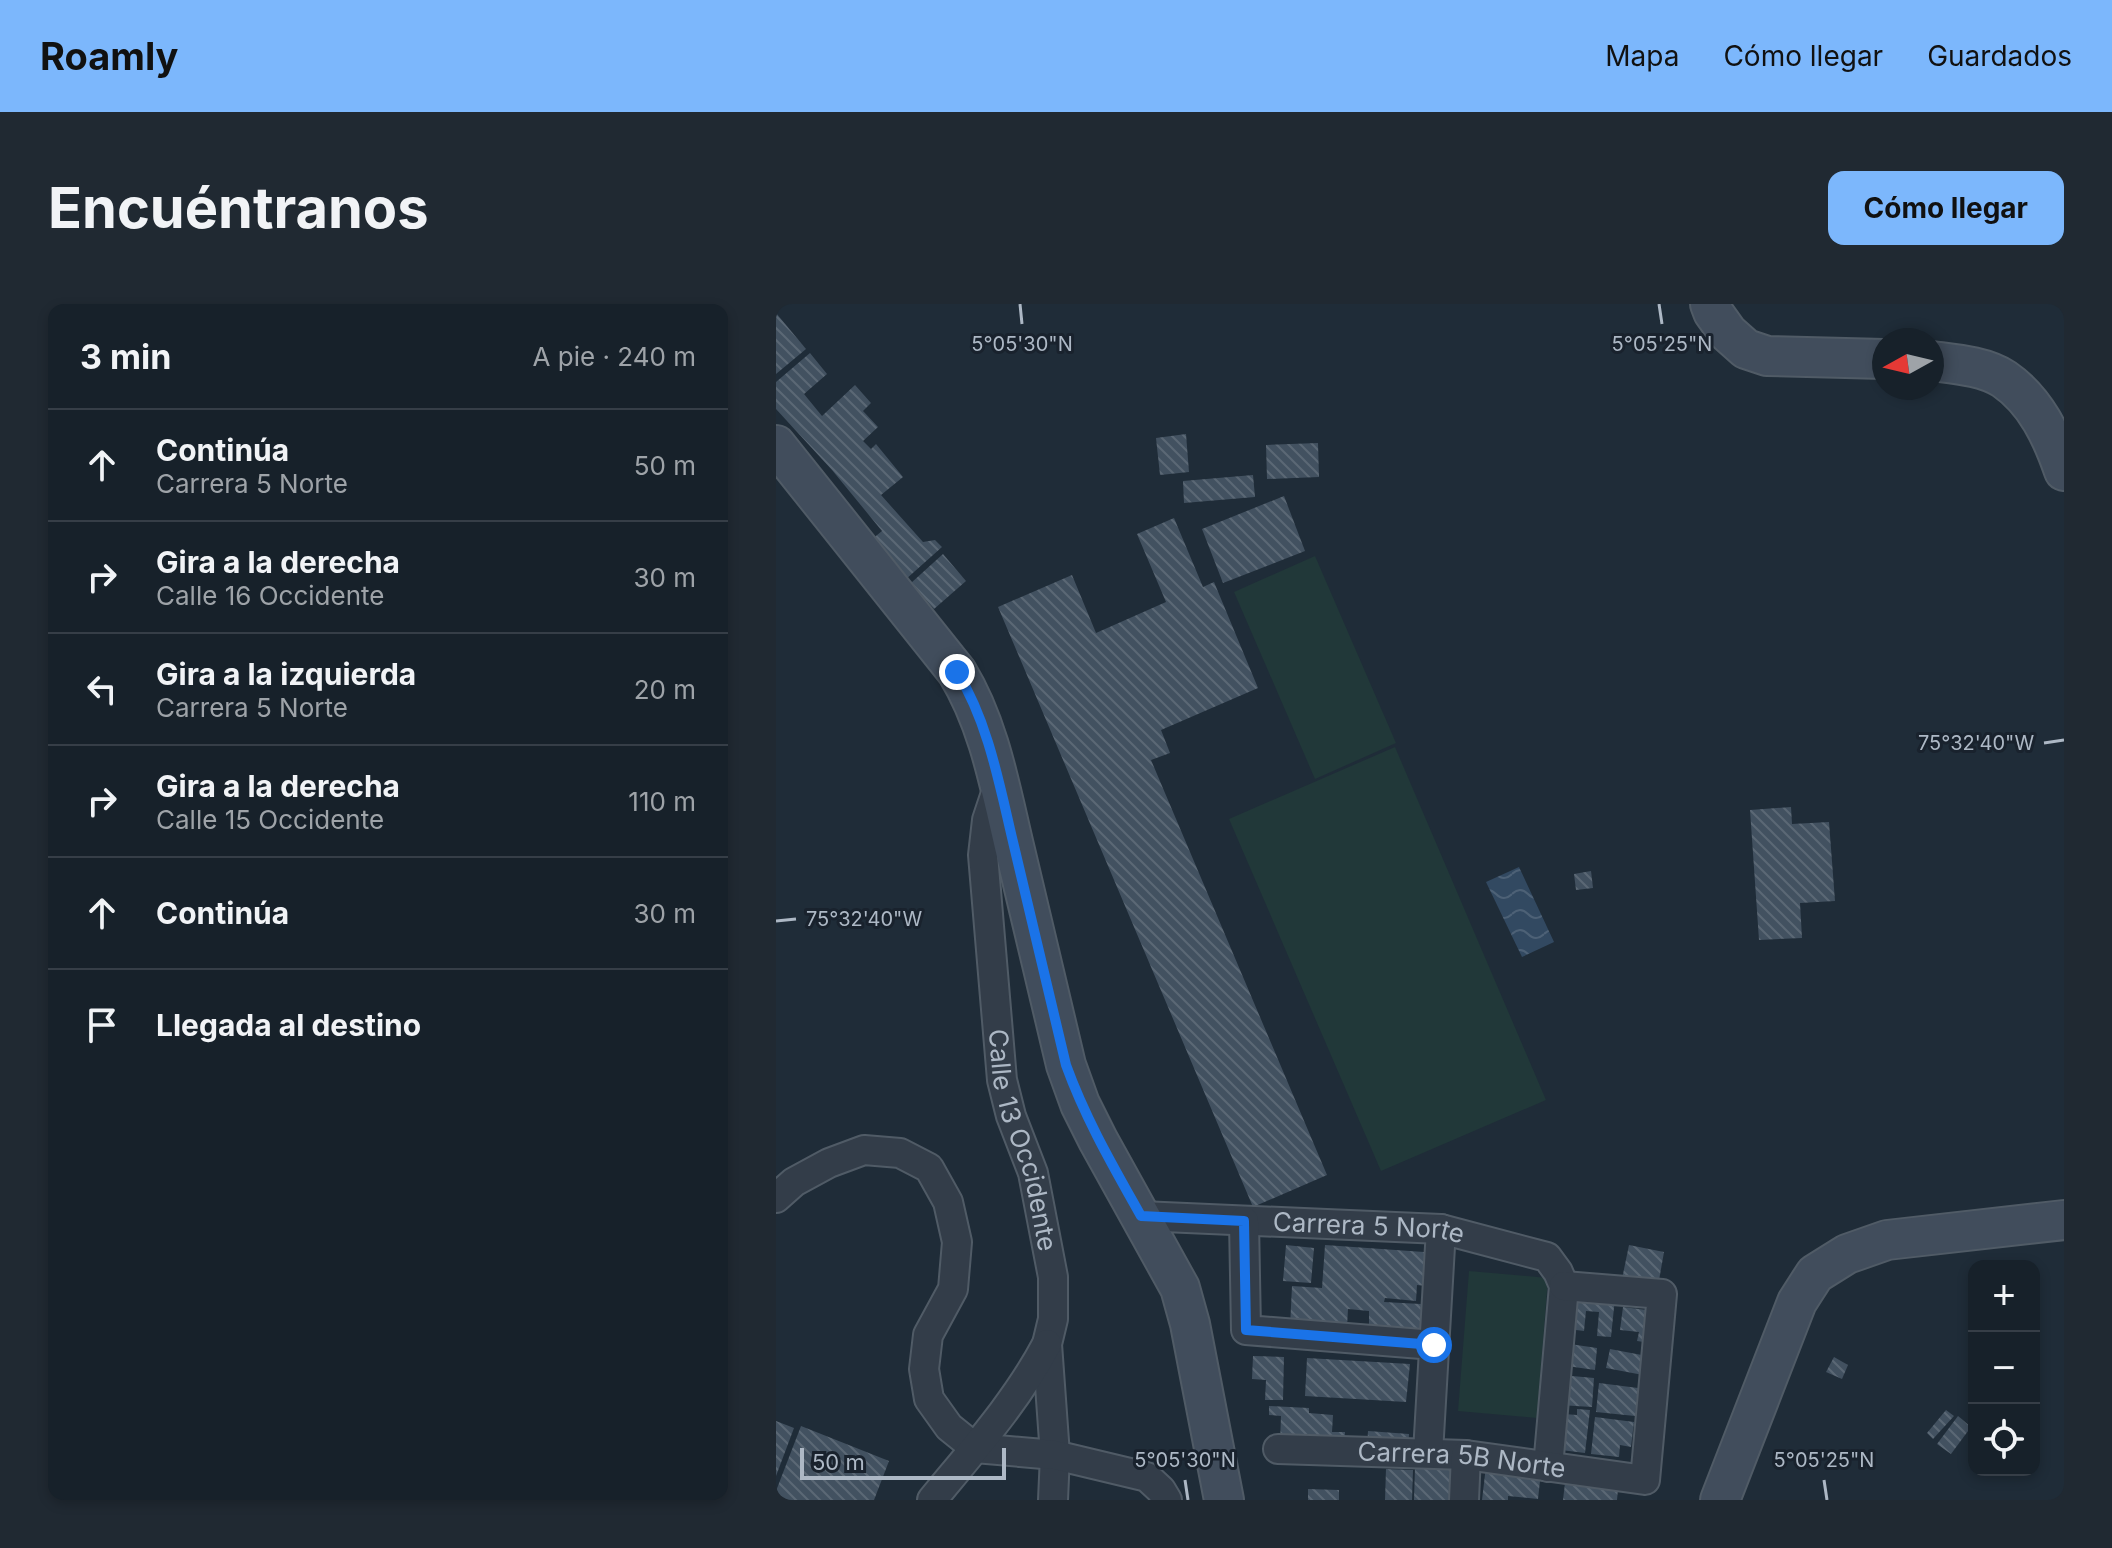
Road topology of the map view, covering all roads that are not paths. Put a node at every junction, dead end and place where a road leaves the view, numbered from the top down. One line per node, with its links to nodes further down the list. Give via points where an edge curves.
1 (1710, 304): 2 (main road, via 1728,333 1746,349 1767,356)
2 (1872, 359)
3 (1944, 362): 5 (main road, via 2002,378 2022,396 2041,417)
4 (776, 445): 6 (main road, via 957,672 978,713)
5 (2064, 471)
6 (999, 783): 8 (main road, via 1066,1065 1080,1104); 13 (street, Calle 13 Occidente, via 983,855 1002,1080 1033,1173 1053,1277)
7 (776, 1198): 15 (street, via 794,1182 864,1150 900,1153 929,1168 948,1202 957,1242 953,1289 928,1335 924,1369 929,1399 949,1427)
8 (1141, 1216): 10 (street, Carrera 5 Norte); 21 (main road, via 1180,1288)
9 (2064, 1220): 26 (main road, via 1887,1240 1847,1254 1815,1274 1797,1302)
10 (1244, 1221): 11 (street, Carrera 5 Norte); 14 (street, via 1246,1330)
11 (1441, 1229): 12 (street, Carrera 5 Norte, via 1547,1257); 14 (street)
12 (1564, 1286): 20 (street); 20 (street, Carrera 5B Norte, via 1662,1294 1645,1480)
13 (1047, 1344): 15 (street, via 1032,1373); 18 (street, Calle 13 Occidente)
14 (1434, 1345): 17 (street)
15 (975, 1448): 18 (street); 22 (street)
16 (1278, 1449): 17 (street, Carrera 5B Norte)
17 (1428, 1453): 19 (street, Carrera 5B Norte)
18 (1055, 1455): 23 (street, Calle 13 Occidente); 24 (street, via 1147,1477)
19 (1466, 1455): 20 (street, Carrera 5B Norte); 25 (street)
20 (1548, 1467)
21 (1229, 1492)
22 (932, 1500)
23 (1053, 1500)
24 (1167, 1500)
25 (1464, 1500)
26 (1720, 1500)

